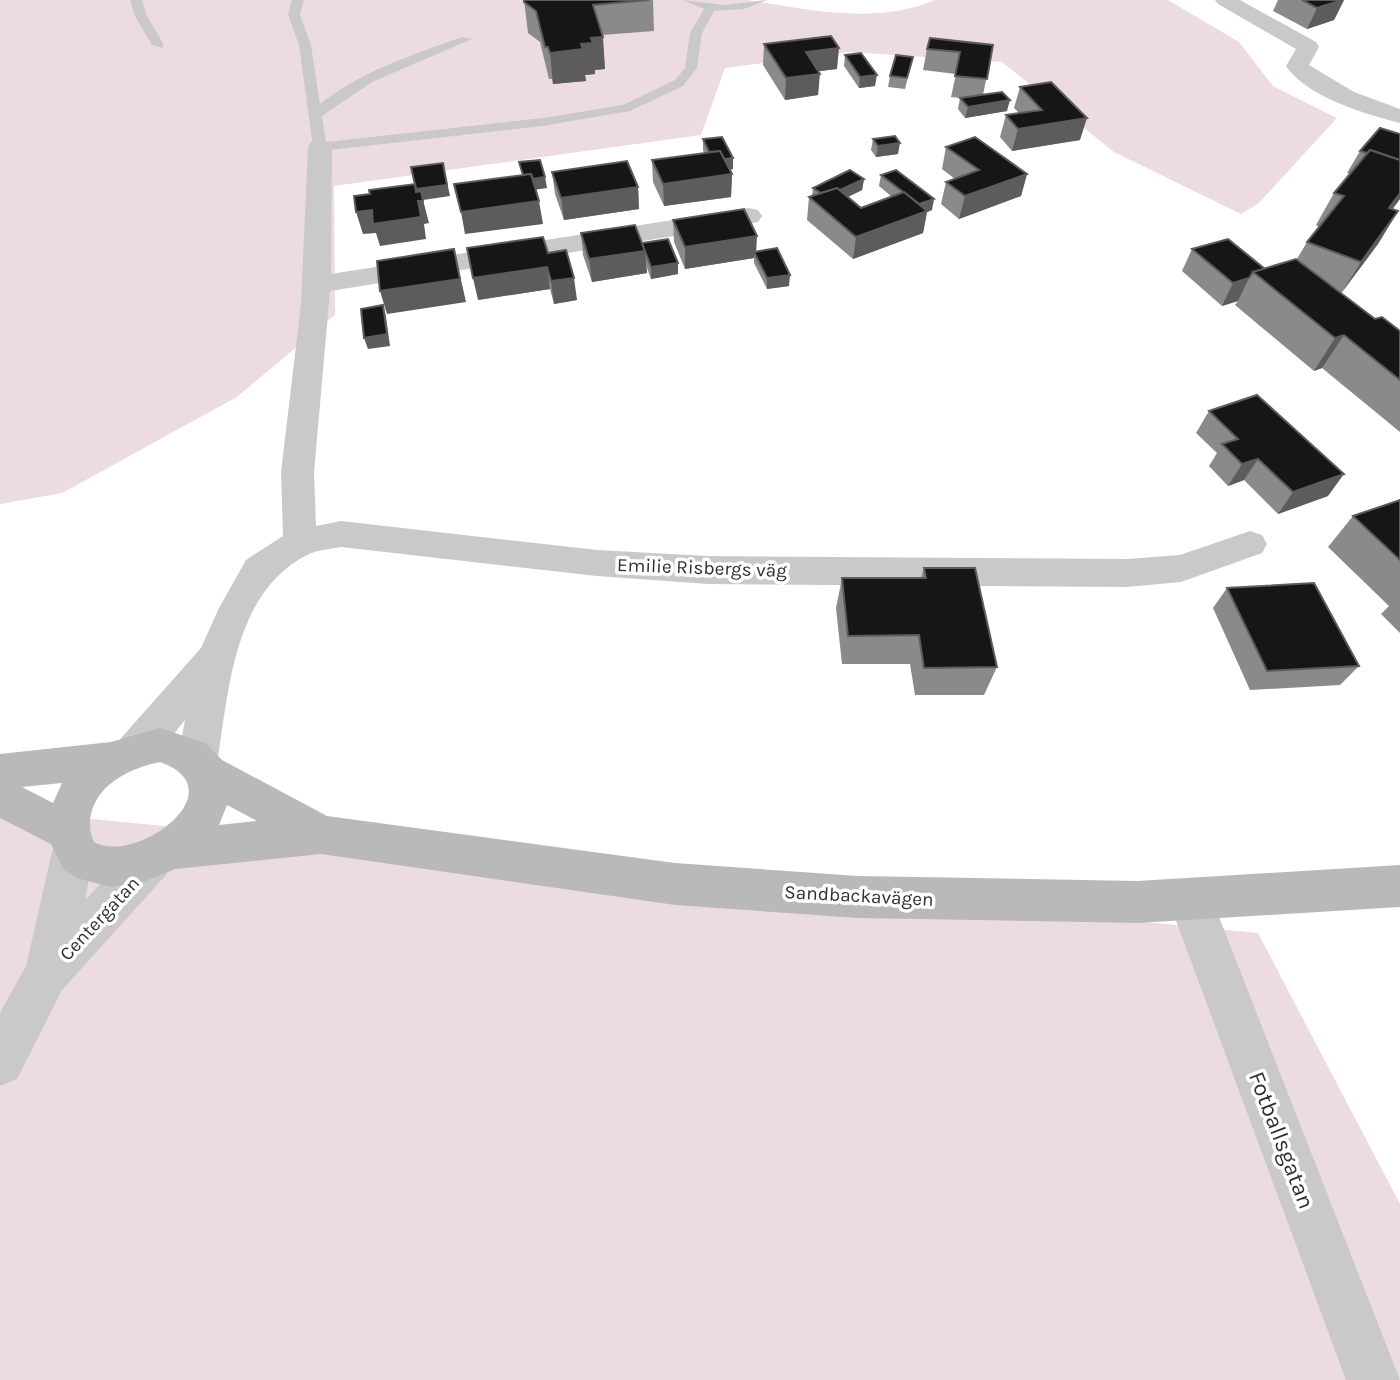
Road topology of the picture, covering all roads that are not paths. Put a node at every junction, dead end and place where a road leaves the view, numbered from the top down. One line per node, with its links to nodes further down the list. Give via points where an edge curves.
1 (136, 0): 8 (lane)
2 (298, 0): 9 (lane, via 294,15 305,45)
3 (689, 0): 6 (lane)
4 (761, 0): 6 (lane)
5 (1225, 0): 10 (street, via 1308,47 1297,66 1307,76)
6 (710, 8): 11 (lane, via 696,33 691,68 679,83 626,108)
7 (466, 39): 9 (lane, via 362,80)
8 (158, 45)
9 (315, 115): 11 (lane)
10 (1400, 116)
11 (320, 147): 13 (street)
12 (749, 216): 13 (street)
13 (317, 285): 14 (street, via 296,466 295,510)
14 (301, 542): 15 (street, Emilie Risbergs väg, via 341,534 597,563 708,570 1128,573 1181,568); 16 (street, Emilie Risbergs väg, via 259,570)
15 (1250, 544)
16 (215, 658): 17 (street, Emilie Risbergs väg); 18 (street, Emilie Risbergs väg)
17 (124, 754): 18 (street, via 160,745 181,749); 19 (street); 22 (street, via 92,775 76,794 69,813)
18 (203, 766): 21 (street, Sandbackavägen); 23 (street, via 210,793 204,814 191,832)
19 (0, 772)
20 (0, 797): 22 (street)
21 (321, 835): 23 (street, Sandbackavägen); 25 (street, Sandbackavägen, via 590,874 845,897 1066,902)
22 (71, 840): 23 (street, via 87,861 106,867 128,867); 26 (street, Centergatan)
23 (162, 855): 26 (street, Centergatan)
24 (1400, 886): 25 (street, Sandbackavägen)
25 (1190, 899): 28 (street, Fotballsgatan)
26 (47, 974): 27 (street, Centergatan)
27 (0, 1062)
28 (1374, 1380)

